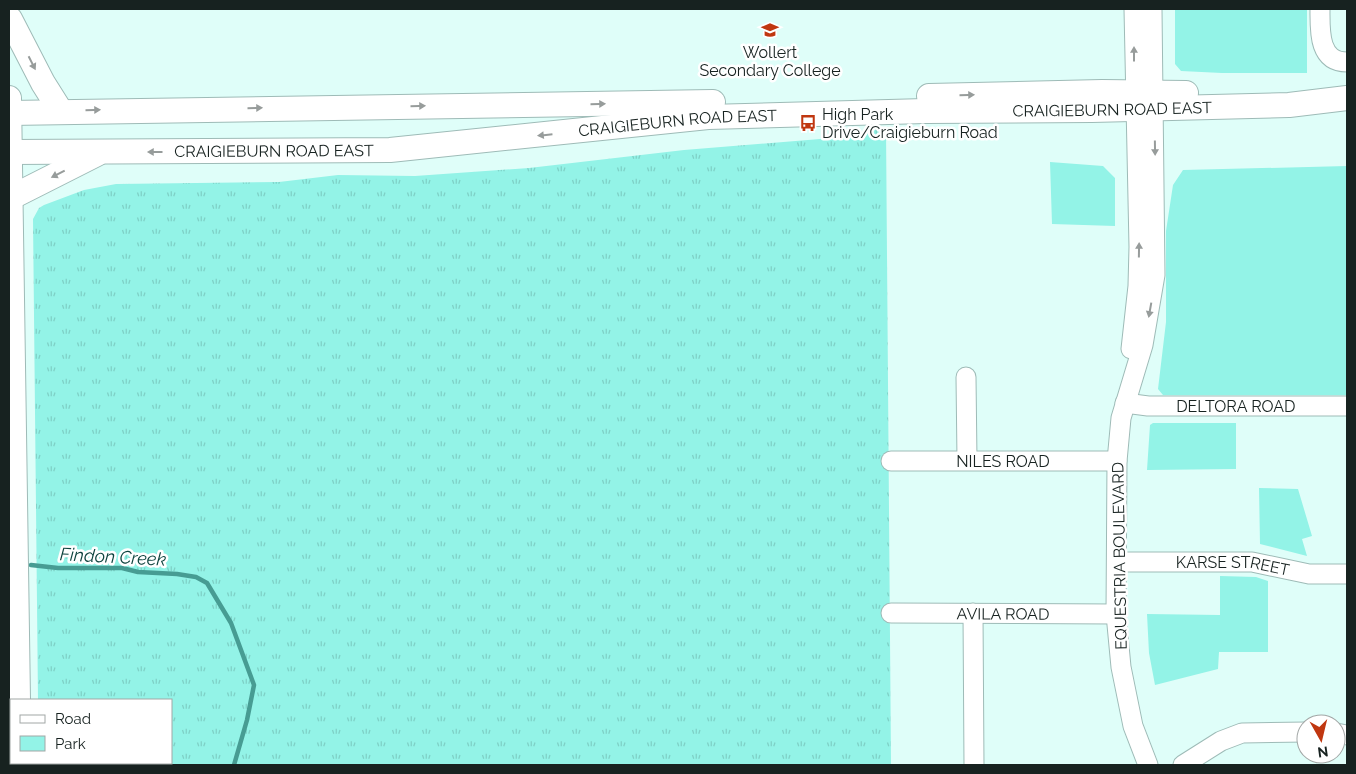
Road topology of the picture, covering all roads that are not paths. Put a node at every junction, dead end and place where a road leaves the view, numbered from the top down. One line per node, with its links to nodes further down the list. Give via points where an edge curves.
1 (1134, 9): 9 (street, one-way to 1)
2 (1152, 9): 9 (street)
3 (1320, 9): 6 (street, via 1320,37 1325,50 1334,59)
4 (10, 14): 5 (main road); 10 (main road, one-way to 10, via 42,83)
5 (9, 56)
6 (1347, 62)
7 (9, 97): 11 (main road)
8 (1347, 97): 9 (main road, CRAIGIEBURN ROAD EAST, via 1290,105)
9 (1145, 100): 10 (main road, CRAIGIEBURN ROAD EAST, one-way to 9, via 831,101 955,95); 13 (main road, CRAIGIEBURN ROAD EAST, one-way to 13, via 708,117 390,150); 16 (street, EQUESTRIA BOULEVARD, via 1155,275 1143,345)
10 (60, 110): 11 (main road, CRAIGIEBURN ROAD EAST)
11 (9, 113): 12 (main road)
12 (9, 152): 13 (main road, CRAIGIEBURN ROAD EAST); 14 (main road)
13 (101, 152): 14 (main road, one-way to 14)
14 (12, 197): 23 (main road)
15 (966, 377): 18 (street)
16 (1125, 403): 17 (street, DELTORA ROAD, via 1148,406); 19 (street, EQUESTRIA BOULEVARD)
17 (1347, 406)
18 (967, 460): 19 (street, NILES ROAD); 20 (street, NILES ROAD)
19 (1117, 460): 21 (street, EQUESTRIA BOULEVARD)
20 (891, 461)
21 (1116, 562): 22 (street, KARSE STREET, via 1252,562 1308,574); 26 (street, EQUESTRIA BOULEVARD)
22 (1347, 574)
23 (13, 607): 27 (main road)
24 (891, 613): 25 (street, AVILA ROAD)
25 (974, 613): 26 (street, AVILA ROAD); 29 (street)
26 (1116, 614): 30 (street, EQUESTRIA BOULEVARD, via 1125,696)
27 (18, 699)
28 (1296, 732): 31 (street, via 1251,732 1234,736)
29 (974, 765)
30 (1148, 765)
31 (1183, 765)

